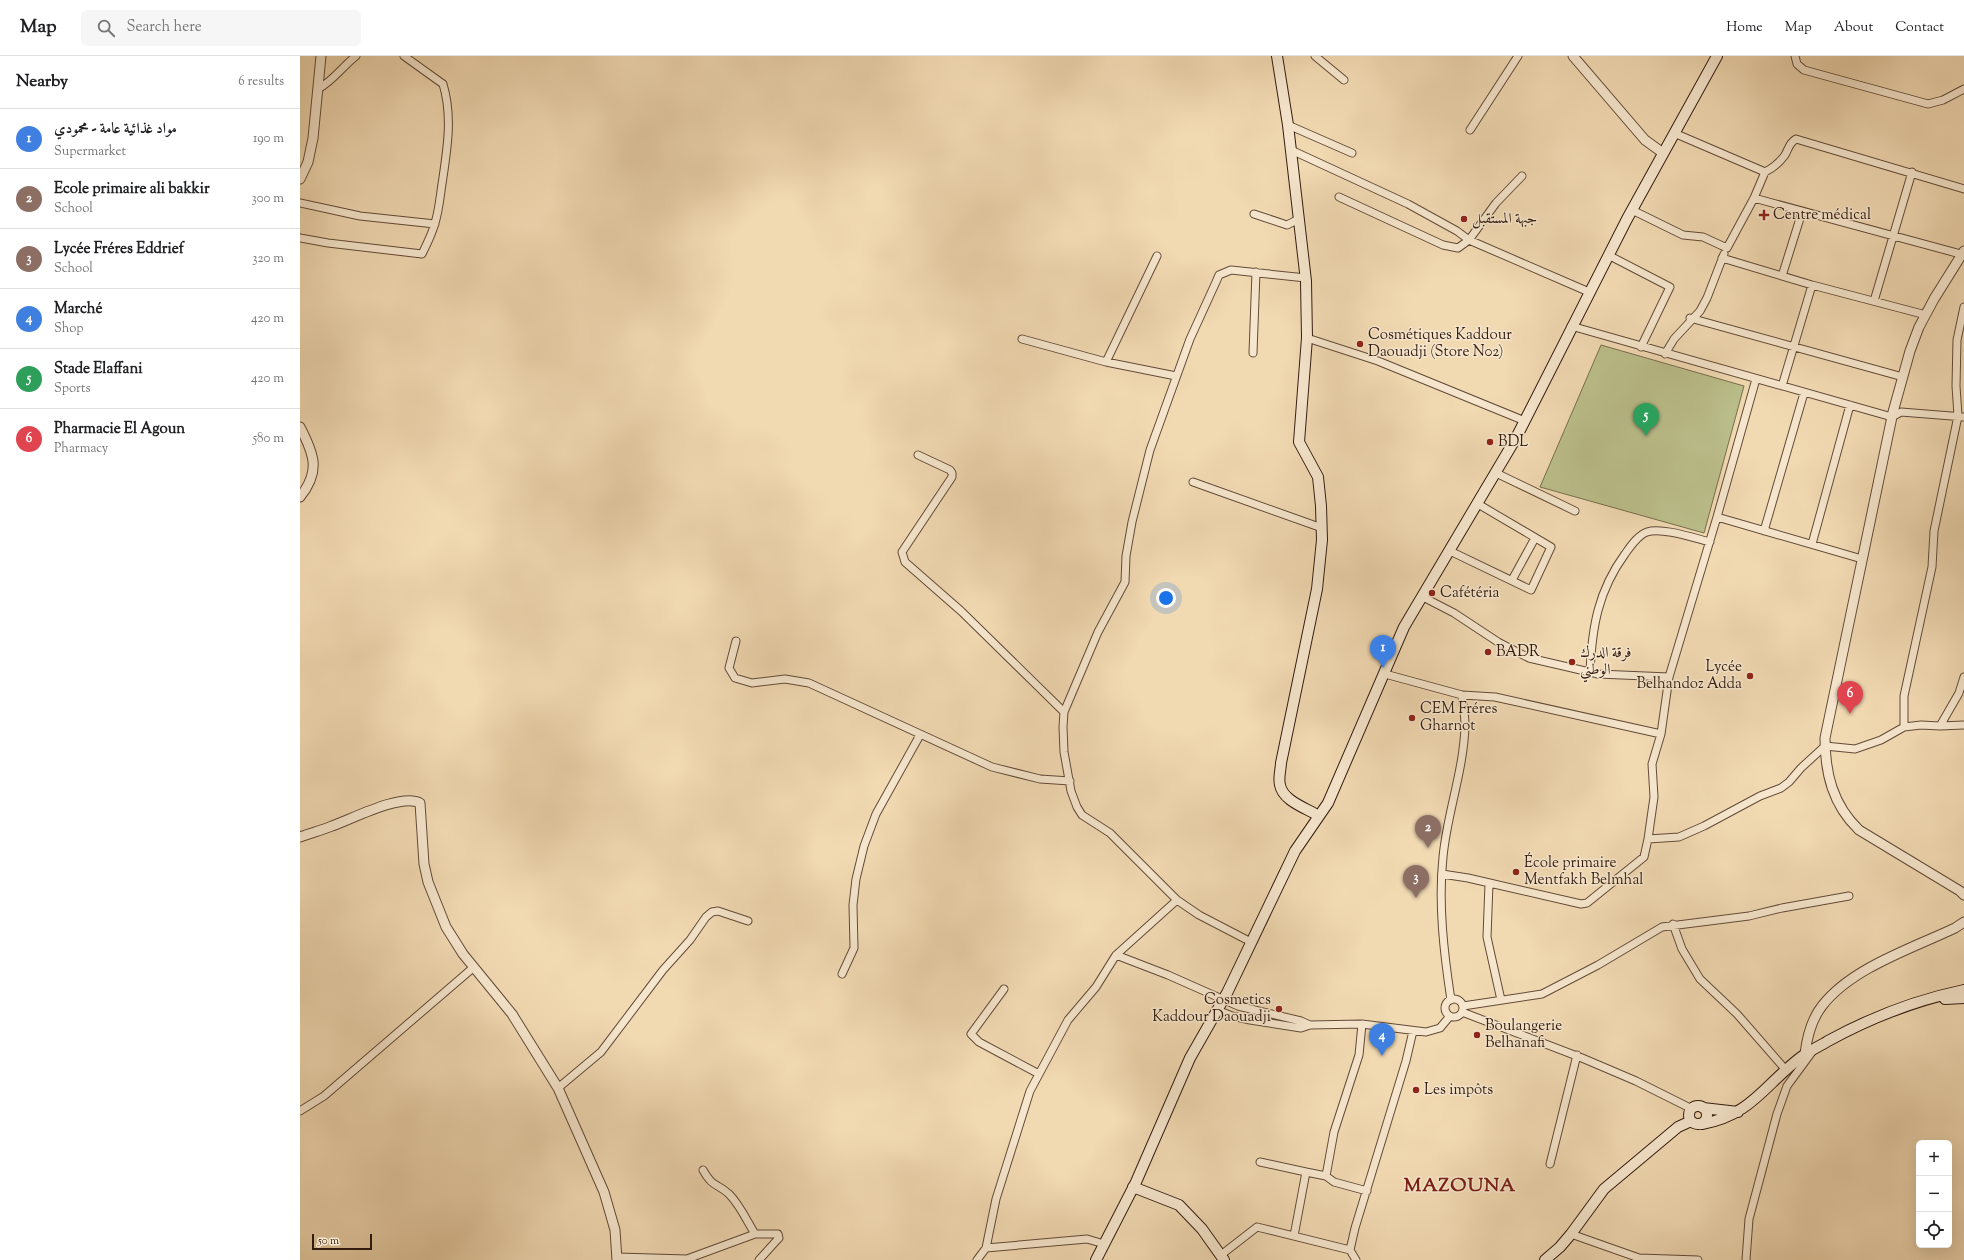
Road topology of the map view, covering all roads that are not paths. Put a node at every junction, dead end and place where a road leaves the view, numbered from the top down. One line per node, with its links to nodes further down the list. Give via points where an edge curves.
1 (321, 56): 11 (street)
2 (356, 56): 11 (street, via 343,66 328,84)
3 (404, 56): 31 (street, via 443,84 446,93 449,127 446,162)
4 (1277, 56): 13 (main road)
5 (1315, 56): 10 (street)
6 (1518, 56): 14 (street)
7 (1573, 56): 18 (street, via 1645,140)
8 (1717, 56): 15 (main road)
9 (1795, 56): 12 (street, via 1797,64 1804,70 1928,104 1943,100)
10 (1344, 80)
11 (318, 89): 22 (street, via 313,138 308,162)
12 (1964, 89)
13 (1288, 125): 16 (main road); 17 (street)
14 (1470, 130)
15 (1674, 133): 18 (main road); 19 (street)
16 (1291, 150): 30 (main road); 34 (street, via 1408,204)
17 (1352, 153)
18 (1663, 154): 27 (main road)
19 (1765, 172): 20 (street, via 1772,169 1791,142 1796,139); 25 (street)
20 (1912, 172): 23 (street); 32 (street)
21 (1522, 176): 34 (street, via 1496,203)
22 (300, 179)
23 (1964, 189)
24 (1339, 197): 34 (street, via 1452,248 1462,246)
25 (1754, 198): 28 (street); 35 (street)
26 (300, 203): 31 (street, via 360,216)
27 (1632, 210): 35 (street, via 1683,235 1703,237); 37 (main road)
28 (1802, 212): 32 (street); 41 (street)
29 (1254, 214): 30 (street, via 1287,225)
30 (1299, 219): 42 (main road)
31 (435, 224): 33 (street, via 422,254)
32 (1893, 236): 36 (street); 45 (street)
33 (300, 238)
34 (1469, 240): 44 (street)
35 (1727, 248): 39 (street)
36 (1964, 253): 47 (street, via 1950,272)
37 (1608, 255): 44 (main road); 52 (street, via 1670,287)
38 (1157, 256): 56 (street)
39 (1722, 258): 41 (street); 48 (street, via 1707,298 1700,310)
40 (1256, 272): 42 (street); 54 (street); 57 (street, via 1231,270 1219,275)
41 (1782, 276): 43 (street)
42 (1306, 278): 50 (main road)
43 (1812, 285): 45 (street); 53 (street)
44 (1589, 292): 49 (main road)
45 (1874, 301): 47 (street)
46 (1964, 307): 63 (street, via 1957,340 1956,386)
47 (1926, 315): 58 (street, via 1910,351)
48 (1690, 318): 53 (street); 55 (street)
49 (1571, 326): 52 (street); 65 (main road)
50 (1307, 338): 65 (street, via 1378,361); 74 (main road, via 1299,442 1318,477)
51 (1022, 339): 56 (street)
52 (1641, 347): 55 (street)
53 (1794, 347): 58 (street); 60 (street)
54 (1253, 353)
55 (1665, 354): 59 (street)
56 (1106, 362): 57 (street)
57 (1176, 376): 89 (street, via 1141,479 1126,556 1125,582 1098,632)
58 (1903, 377): 64 (street)
59 (1756, 379): 60 (street); 73 (street)
60 (1782, 386): 61 (street)
61 (1804, 392): 62 (street); 75 (street)
62 (1850, 405): 64 (street); 78 (street)
63 (1961, 416): 64 (street, via 1901,412); 92 (street, via 1934,532 1932,567 1904,696)
64 (1892, 417): 80 (street)
65 (1525, 421): 68 (main road)
66 (300, 427): 70 (street, via 309,444 314,466 311,481)
67 (918, 454): 89 (street, via 950,470 952,477 902,552 902,557)
68 (1496, 473): 71 (main road); 72 (street)
69 (1193, 482): 74 (street)
70 (300, 497)
71 (1478, 504): 76 (street); 79 (main road)
72 (1575, 511)
73 (1718, 517): 75 (street); 77 (street)
74 (1322, 528): 97 (main road, via 1317,589 1281,763 1279,784 1283,794 1289,799)
75 (1764, 531): 78 (street)
76 (1535, 538): 81 (street); 81 (street, via 1551,547 1531,590)
77 (1710, 542): 84 (street, via 1664,531 1646,532 1633,543 1612,573 1597,609 1591,639); 86 (street)
78 (1812, 544): 80 (street)
79 (1450, 551): 81 (street); 82 (main road)
80 (1862, 559): 95 (street)
81 (1512, 580)
82 (1423, 597): 84 (street, via 1529,658); 85 (main road, via 1404,627)
83 (736, 641): 94 (street, via 729,668 735,678 752,682 785,679 810,683)
84 (1590, 672): 86 (street)
85 (1385, 674): 88 (street); 97 (main road, via 1341,776)
86 (1669, 677): 93 (street)
87 (1964, 677): 91 (street, via 1959,693)
88 (1462, 695): 93 (street, via 1495,697); 100 (street, via 1464,732 1460,769)
89 (1064, 712): 96 (street, via 1064,752)
90 (1964, 725): 91 (street)
91 (1940, 726): 92 (street)
92 (1904, 727): 95 (street, via 1881,740 1855,749)
93 (1661, 734): 99 (street, via 1652,764 1654,797)
94 (920, 735): 96 (street, via 992,767 1040,779); 111 (street, via 876,814 864,846 853,905 854,948)
95 (1825, 746): 99 (street, via 1781,788 1679,837); 102 (street, via 1833,791 1846,817 1859,830)
96 (1070, 780): 104 (street, via 1071,791 1082,815 1110,832)
97 (1319, 816): 108 (main road, via 1295,851)
98 (300, 837): 110 (street, via 373,809 410,800 420,803 422,851 428,882 446,927)
99 (1648, 840): 101 (street, via 1644,857 1587,903 1581,904)
100 (1442, 874): 101 (street); 116 (street, via 1443,920)
101 (1489, 884): 117 (street, via 1487,937)
102 (1964, 895)
103 (1849, 896): 107 (street, via 1749,916)
104 (1178, 900): 108 (street, via 1205,918); 109 (street)
105 (748, 921): 130 (street, via 718,911 706,917 601,1052)
106 (1964, 922): 126 (street, via 1884,961 1843,985 1821,1007 1808,1032)
107 (1674, 924): 117 (street, via 1662,926 1598,965 1542,994); 128 (street, via 1682,949 1700,979 1737,1014)
108 (1251, 942): 115 (main road)
109 (1116, 955): 115 (street, via 1168,974); 129 (street, via 1096,987 1068,1020)
110 (474, 967): 130 (street, via 512,1014); 133 (street, via 324,1096)
111 (842, 974)
112 (1004, 989): 129 (street, via 971,1034 979,1042)
113 (1964, 990): 118 (main road)
114 (1964, 998): 118 (main road)
115 (1223, 1000): 120 (main road); 123 (street)
116 (1451, 1000): 119 (street, via 1460,1001); 121 (street, via 1445,1006)
117 (1501, 1000): 119 (street)
118 (1921, 1002): 125 (main road, via 1853,1027)
119 (1463, 1009): 121 (street, via 1458,1016); 127 (street)
120 (1217, 1010): 123 (street, via 1250,1020 1301,1028); 142 (main road, via 1190,1058)
121 (1450, 1016): 124 (street, via 1440,1028 1426,1032)
122 (1362, 1024): 123 (street); 124 (street); 141 (street, via 1359,1055 1334,1132)
123 (1310, 1025)
124 (1413, 1030): 143 (street)
125 (1815, 1048): 126 (main road); 159 (street, via 1787,1086 1777,1114 1749,1219)
126 (1805, 1054): 128 (main road)
127 (1577, 1056): 132 (street, via 1636,1081); 138 (street)
128 (1785, 1070): 134 (main road, via 1755,1100)
129 (1039, 1074): 148 (street, via 1030,1091 996,1199)
130 (558, 1088): 150 (street, via 604,1192 615,1230)
131 (1703, 1108): 132 (main road, via 1697,1107); 134 (main road); 136 (main road, via 1707,1114)
132 (1692, 1110): 135 (main road)
133 (300, 1111)
134 (1738, 1112): 136 (main road)
135 (1691, 1121): 136 (main road); 145 (main road, via 1678,1127 1604,1189)
136 (1702, 1124)
137 (1260, 1162): 140 (street)
138 (1550, 1164)
139 (703, 1170): 144 (street, via 709,1181 728,1193)
140 (1306, 1172): 141 (street); 146 (street)
141 (1326, 1176): 143 (street, via 1334,1182)
142 (1133, 1187): 147 (main road); 151 (main road, via 1179,1205 1202,1229)
143 (1367, 1191): 149 (street)
144 (755, 1234): 150 (street, via 687,1259); 153 (street, via 778,1236)
145 (1571, 1234): 152 (street); 157 (main road, via 1560,1248)
146 (1294, 1236): 149 (street); 151 (street, via 1257,1227)
147 (1104, 1244): 148 (street, via 1087,1240); 155 (main road)
148 (986, 1248): 154 (street)
149 (1350, 1250): 156 (street)
150 (617, 1258)
151 (1222, 1258)
152 (1639, 1259): 158 (street)
153 (759, 1260)
154 (977, 1260)
155 (1096, 1260)
156 (1356, 1260)
157 (1545, 1260)
158 (1698, 1260)
159 (1746, 1260)

